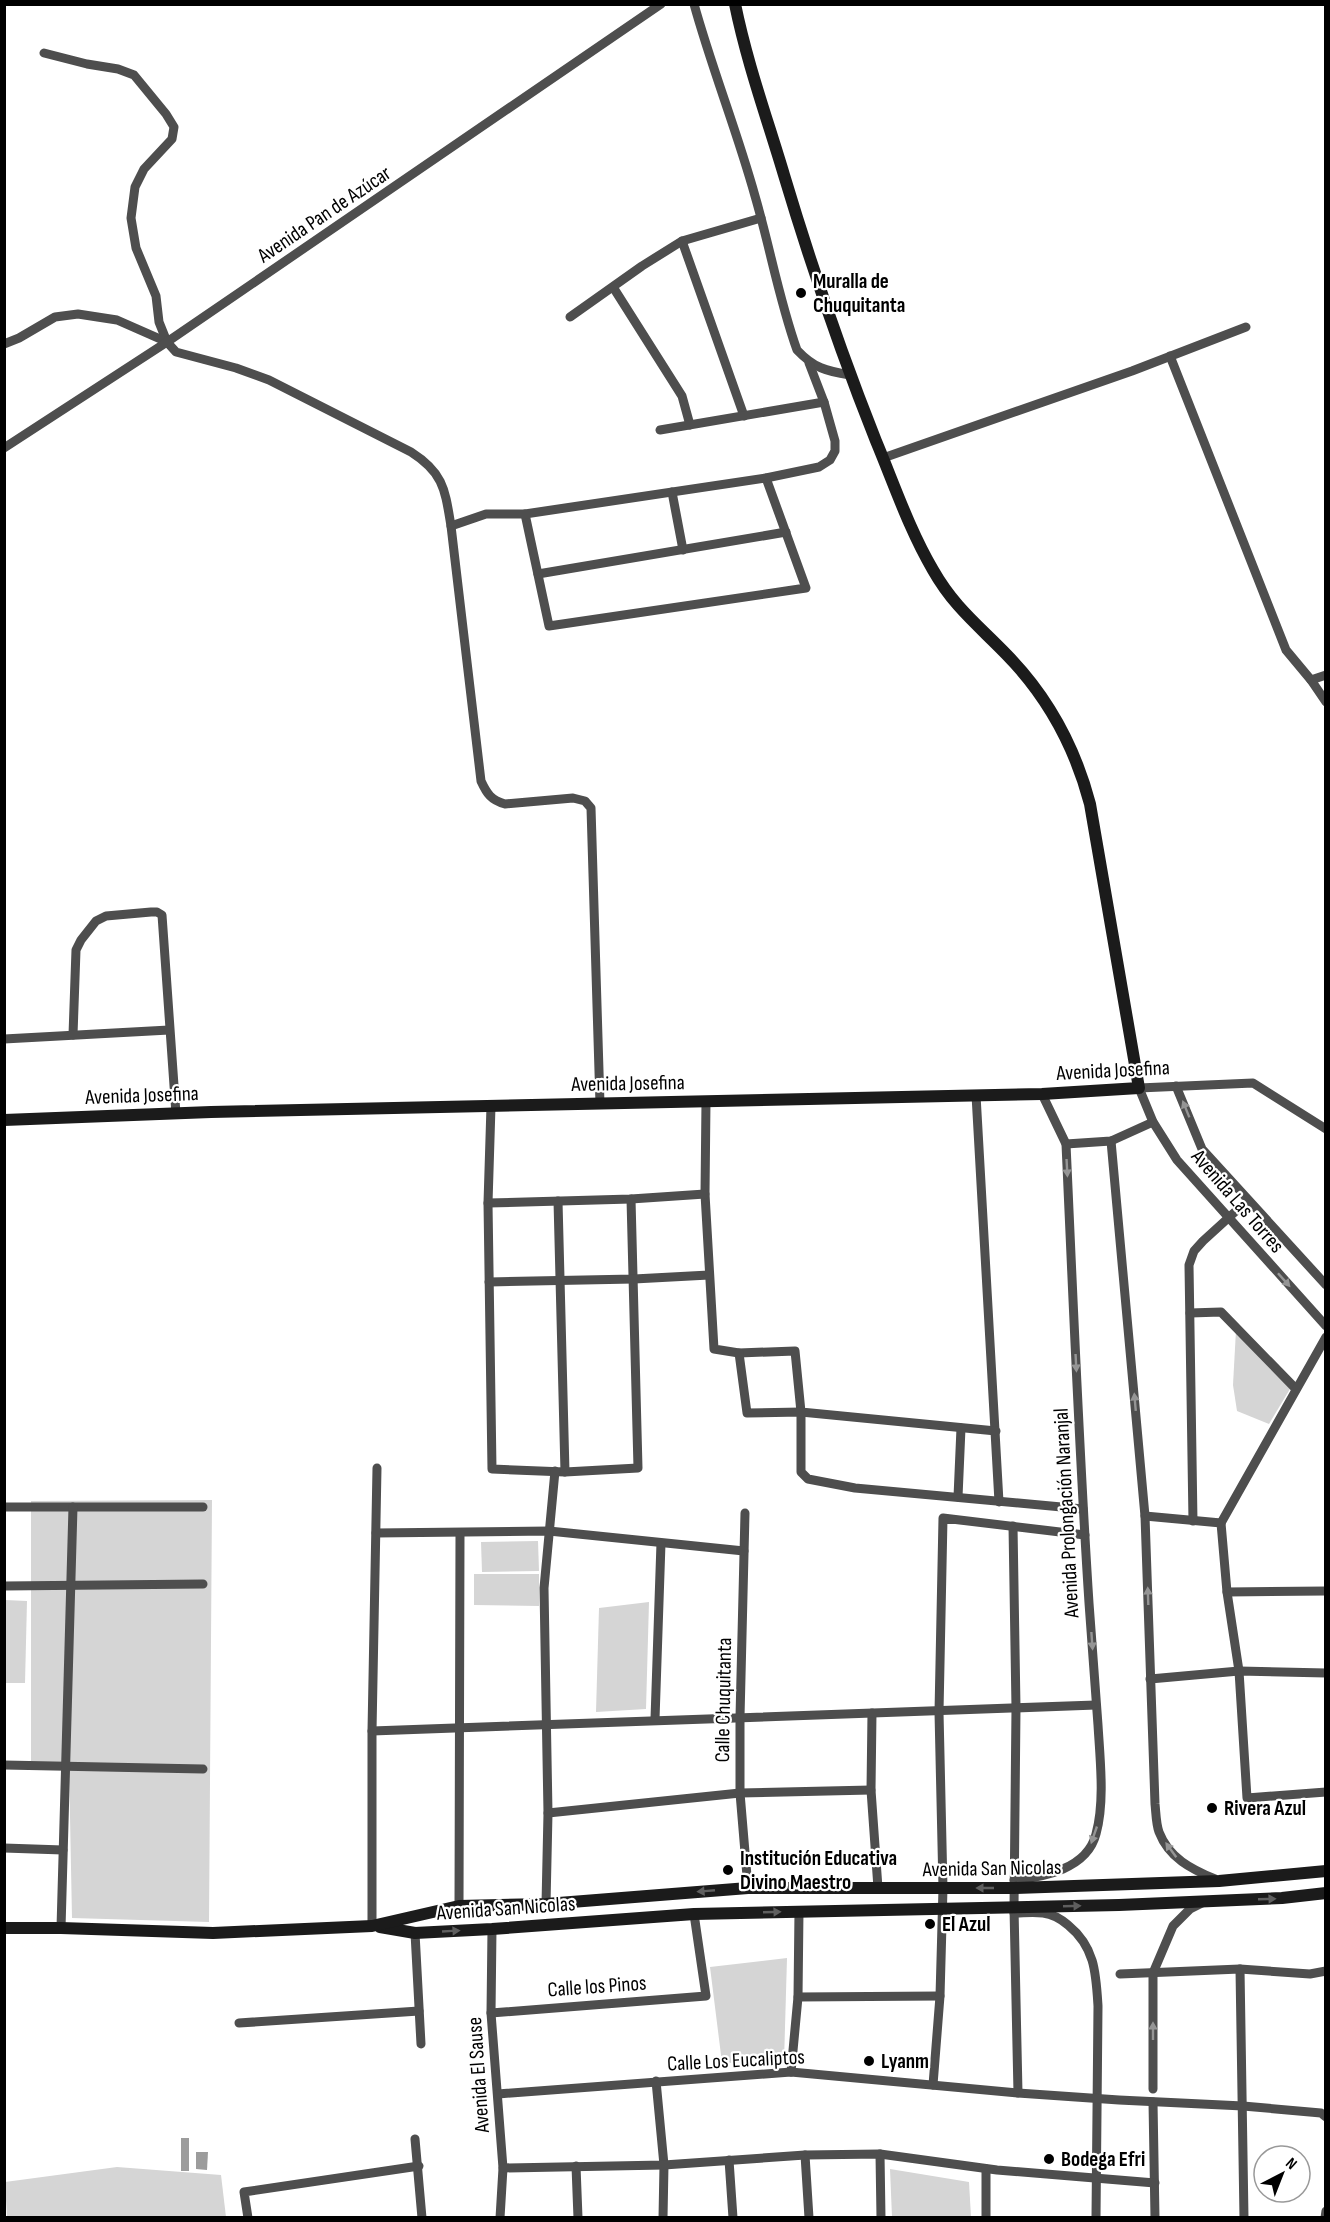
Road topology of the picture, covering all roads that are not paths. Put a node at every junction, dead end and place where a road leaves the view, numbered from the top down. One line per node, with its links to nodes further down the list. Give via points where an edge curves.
1 (661, 4): 10 (street, Avenida Pan de Azúcar)
2 (694, 4): 5 (street)
3 (735, 4): 14 (street, via 751,72)
4 (44, 53): 10 (street, via 134,75 174,127 172,139 144,169 135,187 131,218 136,248 156,296 159,322)
5 (761, 218): 6 (street); 13 (street, via 793,338 797,350)
6 (682, 241): 7 (street); 16 (street)
7 (613, 287): 8 (street); 17 (street, via 682,396)
8 (570, 317)
9 (1246, 327): 12 (street)
10 (167, 342): 11 (street, via 117,320 78,314 55,317); 19 (street, Avenida Pan de Azúcar); 24 (street, via 176,352 269,380 426,461 444,485)
11 (4, 344)
12 (1170, 356): 20 (street); 29 (street, via 1286,650)
13 (809, 363): 14 (street); 15 (street)
14 (850, 375): 20 (street)
15 (824, 402): 16 (street); 21 (street, via 835,441 830,460 819,467)
16 (744, 416): 17 (street)
17 (690, 425): 18 (street)
18 (660, 430)
19 (4, 448)
20 (883, 458): 35 (street, via 932,569 954,603 1036,688 1057,720 1082,775 1094,824)
21 (766, 478): 22 (street); 25 (street)
22 (672, 492): 23 (street); 26 (street)
23 (525, 514): 24 (street, via 486,514); 27 (street)
24 (451, 526): 39 (street, via 481,781 487,795 505,804 573,798 585,801 591,808)
25 (786, 532): 26 (street); 27 (street, via 806,588 549,626)
26 (682, 550): 27 (street)
27 (538, 574)
28 (1326, 675): 29 (street)
29 (1311, 680): 30 (street)
30 (1326, 702)
31 (169, 1030): 32 (street); 32 (street, via 162,915 151,912 106,916 96,921 81,940 76,950); 41 (street)
32 (73, 1035): 33 (street)
33 (4, 1039)
34 (1176, 1086): 35 (street, Avenida Josefina); 44 (street, Avenida Josefina, via 1253,1083); 49 (street, Avenida Las Torres, one-way to 34, via 1202,1149)
35 (1139, 1089): 36 (street, Avenida Josefina); 43 (street, Avenida Las Torres)
36 (1042, 1094): 37 (street, Avenida Josefina); 46 (street, Avenida Prolongación Naranjal)
37 (976, 1095): 38 (street, Avenida Josefina); 65 (street)
38 (706, 1101): 39 (street, Avenida Josefina); 47 (street)
39 (600, 1104): 40 (street, Avenida Josefina)
40 (491, 1106): 41 (street, Avenida Josefina); 51 (street)
41 (176, 1114): 42 (street, Avenida Josefina)
42 (4, 1120)
43 (1153, 1122): 45 (street); 52 (street, Avenida Las Torres, via 1178,1160)
44 (1326, 1130)
45 (1111, 1141): 46 (street); 76 (street, one-way to 45)
46 (1066, 1144): 74 (street, Avenida Prolongación Naranjal, one-way to 74)
47 (705, 1194): 48 (street); 53 (street)
48 (630, 1199): 50 (street); 54 (street)
49 (1248, 1200): 52 (street); 57 (street, Avenida Las Torres)
50 (558, 1201): 51 (street); 55 (street)
51 (488, 1203): 56 (street)
52 (1228, 1218): 58 (street, via 1194,1251 1189,1265); 59 (street, Avenida Las Torres, one-way to 59)
53 (709, 1275): 54 (street); 61 (street, via 712,1346 717,1351)
54 (634, 1279): 55 (street); 68 (street, via 638,1468)
55 (560, 1280): 56 (street); 68 (street)
56 (489, 1282): 67 (street, via 492,1469)
57 (1326, 1285)
58 (1190, 1313): 62 (street, via 1221,1312); 77 (street)
59 (1326, 1326)
60 (1326, 1337): 62 (street)
61 (739, 1353): 63 (street, via 747,1413); 63 (street, via 795,1351)
62 (1296, 1389): 78 (street)
63 (801, 1412): 64 (street); 69 (street, via 801,1472 808,1479 855,1488)
64 (961, 1428): 65 (street); 69 (street)
65 (996, 1431): 70 (street)
66 (377, 1468): 81 (street)
67 (555, 1471): 68 (street); 80 (street)
68 (565, 1472)
69 (958, 1497): 70 (street)
70 (999, 1502): 74 (street)
71 (4, 1507): 72 (street)
72 (74, 1507): 73 (street); 88 (street)
73 (203, 1507)
74 (1083, 1509): 83 (street, Avenida Prolongación Naranjal)
75 (745, 1513): 85 (street, Calle Chuquitanta)
76 (1145, 1516): 77 (street); 93 (street, one-way to 76)
77 (1193, 1521): 78 (street)
78 (1221, 1523): 90 (street)
79 (1013, 1526): 83 (street); 95 (street); 96 (street, via 943,1518)
80 (549, 1531): 82 (street); 84 (street); 100 (street, via 544,1588)
81 (376, 1533): 82 (street); 102 (street)
82 (460, 1533): 101 (street)
83 (1085, 1535): 94 (street, Avenida Prolongación Naranjal, one-way to 94)
84 (662, 1543): 85 (street); 99 (street)
85 (744, 1551): 98 (street, Calle Chuquitanta)
86 (203, 1584): 88 (street)
87 (4, 1586): 88 (street)
88 (71, 1586): 104 (street)
89 (1326, 1591): 90 (street)
90 (1227, 1592): 91 (street)
91 (1239, 1671): 92 (street); 93 (street); 107 (street, via 1246,1797)
92 (1326, 1672)
93 (1150, 1679): 113 (street, one-way to 93, via 1192,1870 1173,1856 1158,1831)
94 (1096, 1705): 95 (street); 114 (street, Avenida Prolongación Naranjal, one-way to 114, via 1100,1788 1096,1836 1072,1865)
95 (1016, 1708): 96 (street); 114 (street)
96 (939, 1712): 97 (street); 117 (street)
97 (872, 1713): 98 (street); 106 (street)
98 (740, 1717): 99 (street); 108 (street, Calle Chuquitanta)
99 (655, 1719): 100 (street)
100 (545, 1724): 101 (street); 109 (street)
101 (460, 1726): 102 (street); 121 (street)
102 (372, 1731): 126 (street)
103 (4, 1766): 104 (street)
104 (66, 1767): 105 (street); 111 (street)
105 (203, 1769)
106 (871, 1790): 108 (street); 116 (street)
107 (1326, 1792)
108 (740, 1793): 109 (street); 115 (street, Calle Chuquitanta)
109 (548, 1813): 120 (street)
110 (4, 1848): 111 (street)
111 (63, 1850): 128 (street)
112 (1326, 1871): 113 (street, Avenida San Nicolas)
113 (1219, 1881): 114 (street, Avenida San Nicolas)
114 (1014, 1884): 117 (street, Avenida San Nicolas, one-way to 117); 124 (street)
115 (748, 1888): 116 (street, Avenida San Nicolas); 120 (street, Avenida San Nicolas, one-way to 120)
116 (878, 1888): 117 (street, Avenida San Nicolas)
117 (943, 1888): 122 (street)
118 (1326, 1893): 119 (street, Avenida San Nicolas, one-way to 118)
119 (1212, 1901): 124 (street, Avenida San Nicolas, one-way to 119); 133 (street, via 1190,1909 1173,1926)
120 (546, 1904): 121 (street, Avenida San Nicolas)
121 (459, 1906): 126 (street, Avenida San Nicolas)
122 (942, 1909): 123 (street, Avenida San Nicolas); 124 (street, Avenida San Nicolas); 135 (street)
123 (799, 1911): 125 (street, Avenida San Nicolas, one-way to 123); 136 (street)
124 (1014, 1911): 145 (street); 147 (street, via 1044,1913 1062,1920 1081,1935 1090,1953 1098,2006)
125 (694, 1914): 129 (street, Avenida San Nicolas); 138 (street, Calle los Pinos, via 706,1996)
126 (372, 1926): 128 (street, Avenida San Nicolas, via 213,1933); 130 (street, Avenida San Nicolas)
127 (4, 1928): 128 (street, Avenida San Nicolas)
128 (61, 1928)
129 (492, 1929): 130 (street, Avenida San Nicolas, one-way to 129); 138 (street, Avenida El Sause)
130 (415, 1933): 137 (street)
131 (1240, 1969): 132 (street, via 1310,1974); 133 (street); 149 (street)
132 (1326, 1971)
133 (1153, 1972): 134 (street); 144 (street, one-way to 133)
134 (1120, 1974)
135 (940, 1996): 136 (street); 143 (street)
136 (798, 1997): 141 (street)
137 (419, 2011): 139 (street); 140 (street)
138 (491, 2013): 146 (street, Avenida El Sause)
139 (239, 2023)
140 (421, 2044)
141 (791, 2072): 142 (street, Calle Los Eucaliptos); 143 (street, Calle Los Eucaliptos)
142 (656, 2081): 146 (street, Calle Los Eucaliptos); 155 (street)
143 (933, 2085): 145 (street, Calle Los Eucaliptos)
144 (1153, 2089)
145 (1018, 2093): 147 (street, Calle Los Eucaliptos)
146 (498, 2094): 158 (street, Avenida El Sause)
147 (1096, 2098): 148 (street, Calle Los Eucaliptos); 160 (street)
148 (1153, 2102): 149 (street, Calle Los Eucaliptos); 161 (street)
149 (1243, 2106): 150 (street, Calle Los Eucaliptos, via 1321,2112); 174 (street)
150 (1326, 2117)
151 (415, 2139): 156 (street)
152 (880, 2154): 153 (street); 159 (street); 170 (street)
153 (805, 2155): 154 (street); 169 (street)
154 (729, 2160): 155 (street); 168 (street)
155 (664, 2165): 157 (street); 167 (street)
156 (419, 2166): 163 (street, via 244,2192); 164 (street)
157 (576, 2166): 158 (street); 166 (street)
158 (503, 2168): 165 (street, Avenida El Sause)
159 (986, 2169): 160 (street); 171 (street)
160 (1096, 2179): 161 (street); 172 (street)
161 (1155, 2183): 173 (street)
162 (1326, 2211): 175 (street)
163 (248, 2217)
164 (422, 2217)
165 (500, 2217)
166 (578, 2217)
167 (663, 2217)
168 (733, 2217)
169 (809, 2217)
170 (881, 2217)
171 (986, 2217)
172 (1096, 2217)
173 (1155, 2217)
174 (1244, 2217)
175 (1325, 2217)

